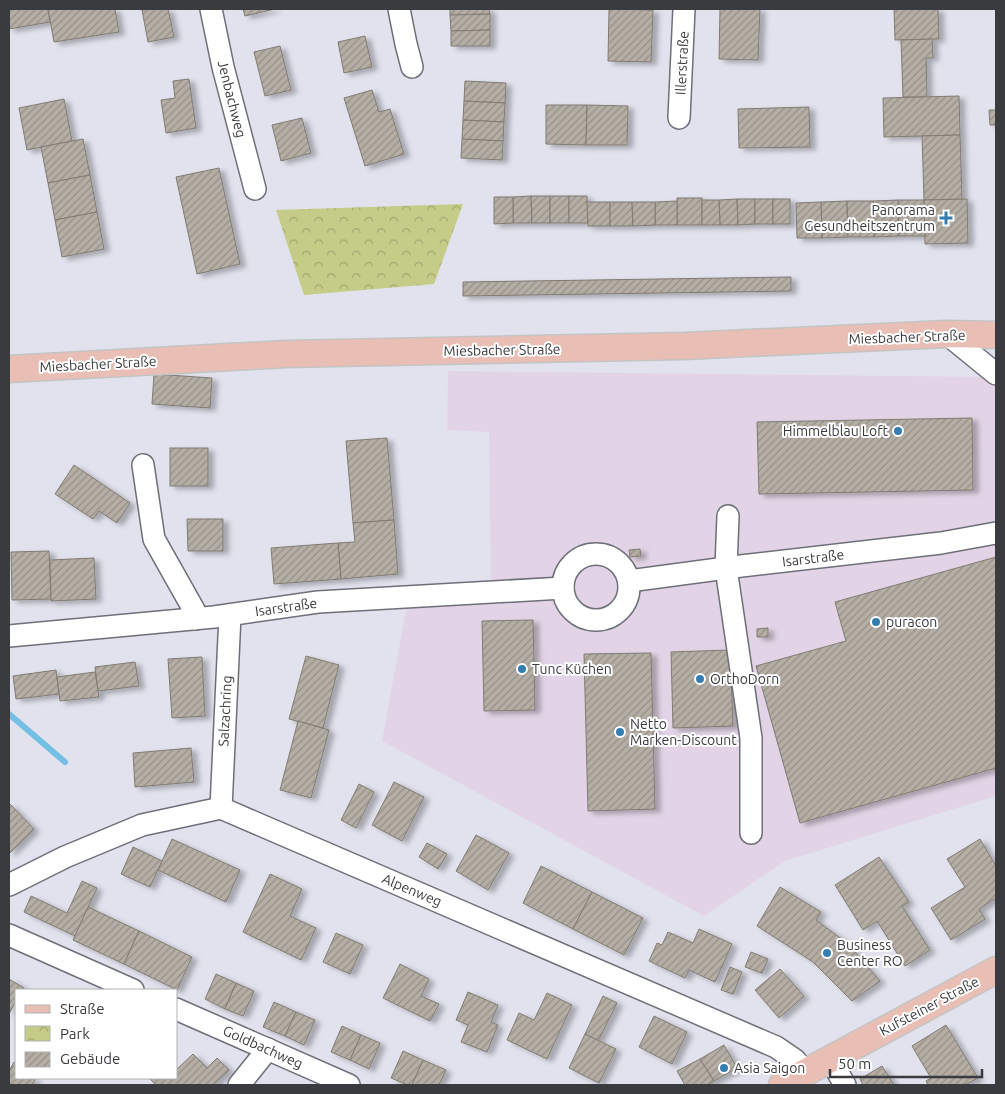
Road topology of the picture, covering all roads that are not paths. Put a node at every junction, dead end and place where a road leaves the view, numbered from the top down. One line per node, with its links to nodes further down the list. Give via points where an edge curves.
1 (211, 9): 6 (street, Jenbachweg)
2 (399, 9): 4 (street)
3 (684, 9): 5 (street, Illerstraße)
4 (412, 67)
5 (679, 118)
6 (255, 189)
7 (947, 334): 8 (main road, Miesbacher Straße); 9 (main road, Miesbacher Straße, via 666,347 286,354); 10 (street)
8 (996, 335)
9 (9, 369)
10 (996, 374)
11 (143, 465): 18 (street, via 154,539 194,610)
12 (728, 516): 14 (street)
13 (996, 533): 14 (street, Isarstraße, via 941,543)
14 (726, 568): 15 (street, Isarstraße); 21 (street, via 751,738)
15 (629, 581): 16 (street, via 618,562 598,553 587,555 569,567); 16 (street, via 626,602 615,614 600,620 584,617 571,608)
16 (563, 588): 17 (street, Isarstraße, via 318,602)
17 (230, 615): 18 (street, Isarstraße); 20 (street, Salzachring)
18 (195, 619): 19 (street, Isarstraße)
19 (9, 636)
20 (221, 808): 22 (street, via 142,825 65,857); 29 (street, Alpenweg, via 776,1047 795,1060)
21 (751, 833)
22 (9, 886)
23 (9, 935): 25 (street)
24 (996, 970): 28 (main road, Kufsteiner Straße)
25 (131, 989)
26 (178, 1010): 27 (street, Goldbachweg)
27 (268, 1049): 30 (street); 31 (street, Goldbachweg)
28 (830, 1059): 29 (main road, Kufsteiner Straße); 33 (street)
29 (805, 1072): 32 (main road, Kufsteiner Straße)
30 (239, 1085)
31 (349, 1085)
32 (782, 1085)
33 (846, 1085)

